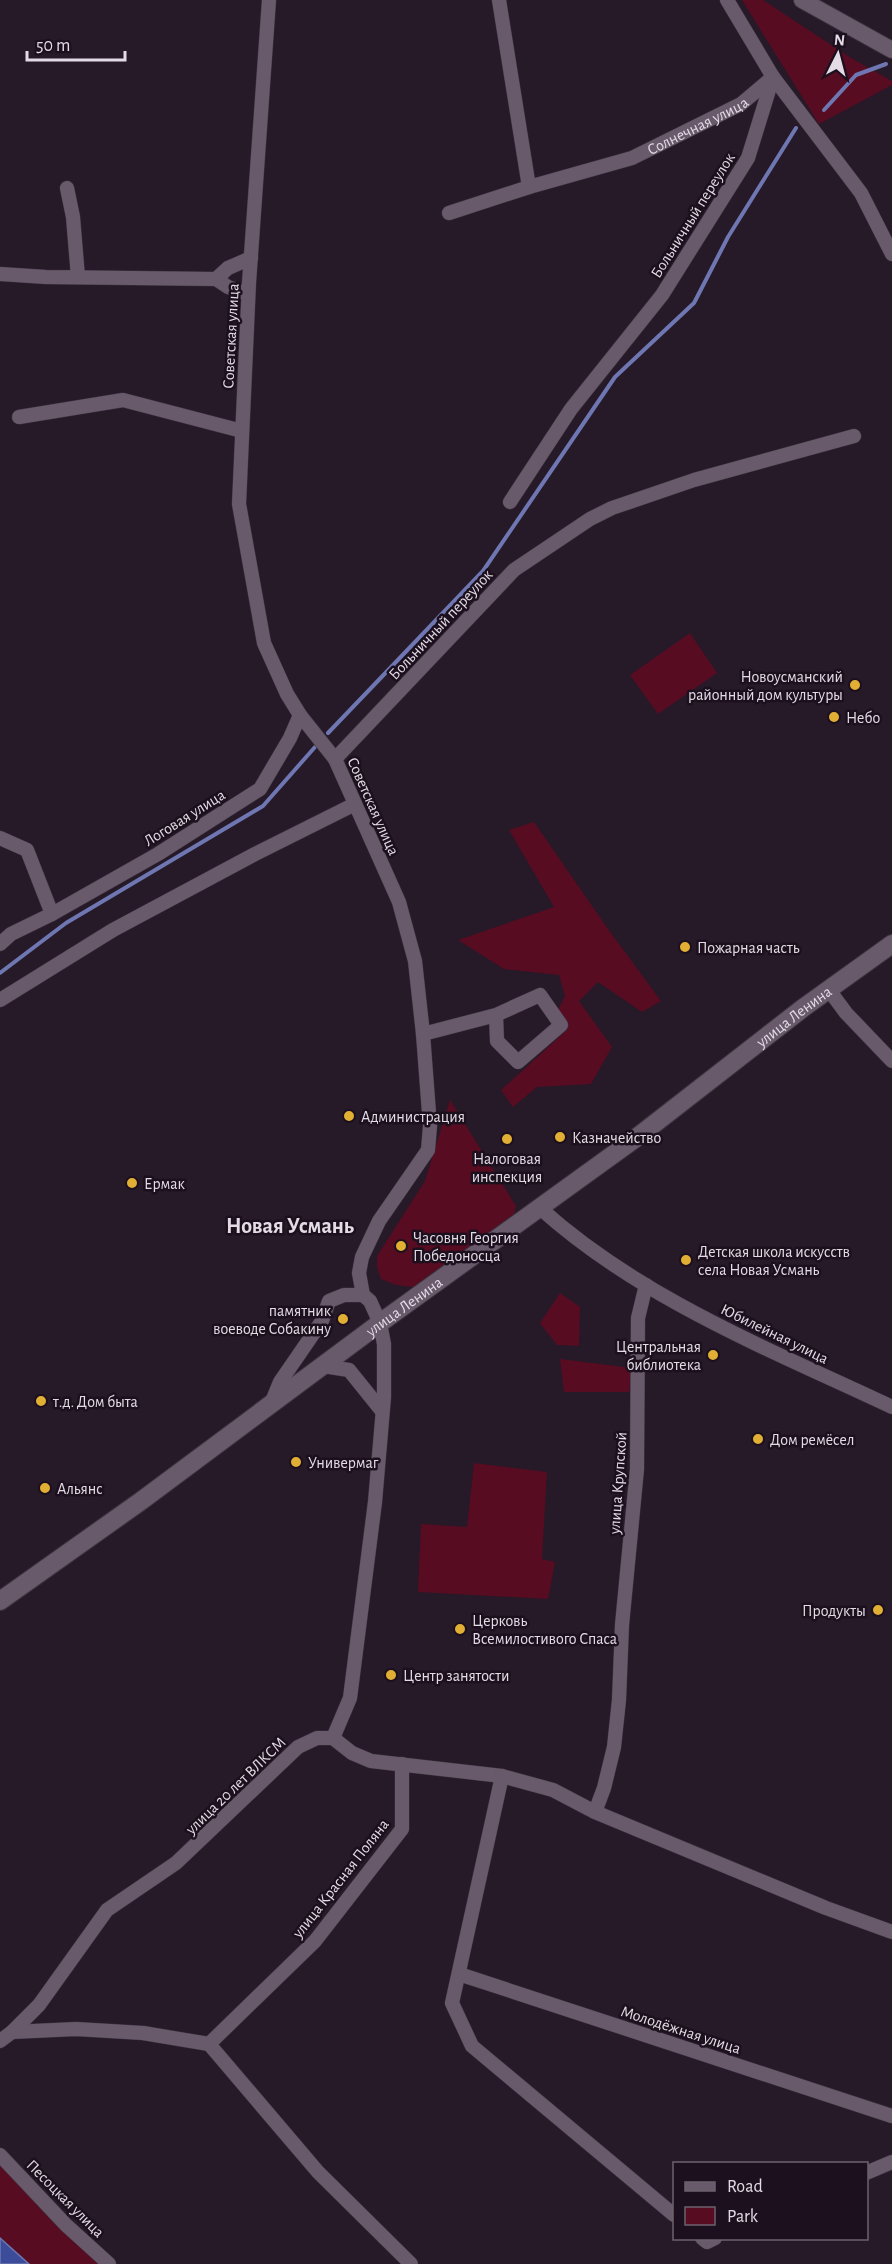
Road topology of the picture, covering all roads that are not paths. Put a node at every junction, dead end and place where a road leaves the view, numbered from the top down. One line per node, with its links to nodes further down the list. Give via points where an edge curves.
1 (269, 0): 11 (street, Советская улица)
2 (499, 0): 7 (street)
3 (727, 0): 6 (street)
4 (802, 0): 5 (street)
5 (892, 50)
6 (773, 77): 7 (street, Солнечная улица, via 741,105 632,158); 10 (street, via 861,193); 19 (street, Больничный переулок, via 748,158 662,294 571,409)
7 (529, 187): 9 (street, Солнечная улица)
8 (67, 188): 13 (street)
9 (449, 213)
10 (892, 254)
11 (251, 258): 14 (street, Советская улица, via 228,268); 15 (street, Советская улица)
12 (0, 274): 13 (street, Советская улица)
13 (78, 278): 14 (street, Советская улица)
14 (216, 279): 15 (street)
15 (248, 294): 17 (street, Советская улица)
16 (19, 417): 17 (street, via 123,400)
17 (242, 431): 20 (street, Советская улица, via 239,504 264,643)
18 (854, 436): 21 (street, Больничный переулок, via 694,480 590,519 514,570)
19 (510, 502)
20 (300, 715): 21 (street, Советская улица); 24 (street, Логовая улица, via 260,789 158,854)
21 (335, 759): 22 (street, Советская улица)
22 (355, 804): 28 (street, via 113,930); 30 (street, Советская улица, via 399,902 415,961)
23 (0, 838): 24 (street, via 27,850)
24 (52, 914): 25 (street, Логовая улица, via 11,934)
25 (0, 944)
26 (892, 944): 27 (main road, улица Ленина)
27 (829, 990): 31 (street); 32 (main road, улица Ленина)
28 (0, 1000)
29 (496, 1015): 29 (street, via 497,1041 518,1062 561,1025 540,995); 30 (street)
30 (423, 1034): 34 (street, Советская улица, via 428,1150 379,1221 362,1257 359,1273)
31 (892, 1061)
32 (540, 1208): 33 (street); 35 (main road, улица Ленина)
33 (645, 1286): 38 (street, Юбилейная улица); 44 (street, улица Крупской, via 638,1318 637,1469 619,1700 614,1747)
34 (363, 1295): 35 (street, Советская улица); 37 (street, via 344,1295 329,1301 322,1321 280,1382)
35 (380, 1323): 36 (main road, улица Ленина); 39 (street, via 384,1344)
36 (323, 1366): 37 (main road, улица Ленина); 39 (street, via 349,1370)
37 (270, 1405): 40 (main road, улица Ленина)
38 (892, 1407)
39 (382, 1411): 41 (street, via 375,1502 350,1698)
40 (0, 1601)
41 (333, 1738): 42 (street, via 371,1761); 47 (street, улица 20 лет ВЛКСМ, via 317,1738 298,1747 176,1863 107,1910 39,2005)
42 (402, 1764): 43 (street); 49 (street, улица Красная Поляна, via 402,1829 315,1941)
43 (502, 1776): 44 (street, via 553,1790); 46 (street)
44 (595, 1812): 45 (street)
45 (892, 1932)
46 (459, 1974): 50 (street, Молодёжная улица); 54 (street, via 452,2003 472,2046)
47 (12, 2032): 48 (street, улица 20 лет ВЛКСМ); 49 (street, via 142,2033)
48 (0, 2041)
49 (209, 2044): 56 (street, via 318,2172)
50 (892, 2116)
51 (0, 2155): 55 (street, Песоцкая улица)
52 (892, 2162): 53 (street)
53 (868, 2173)
54 (673, 2214)
55 (109, 2264)
56 (411, 2264)

